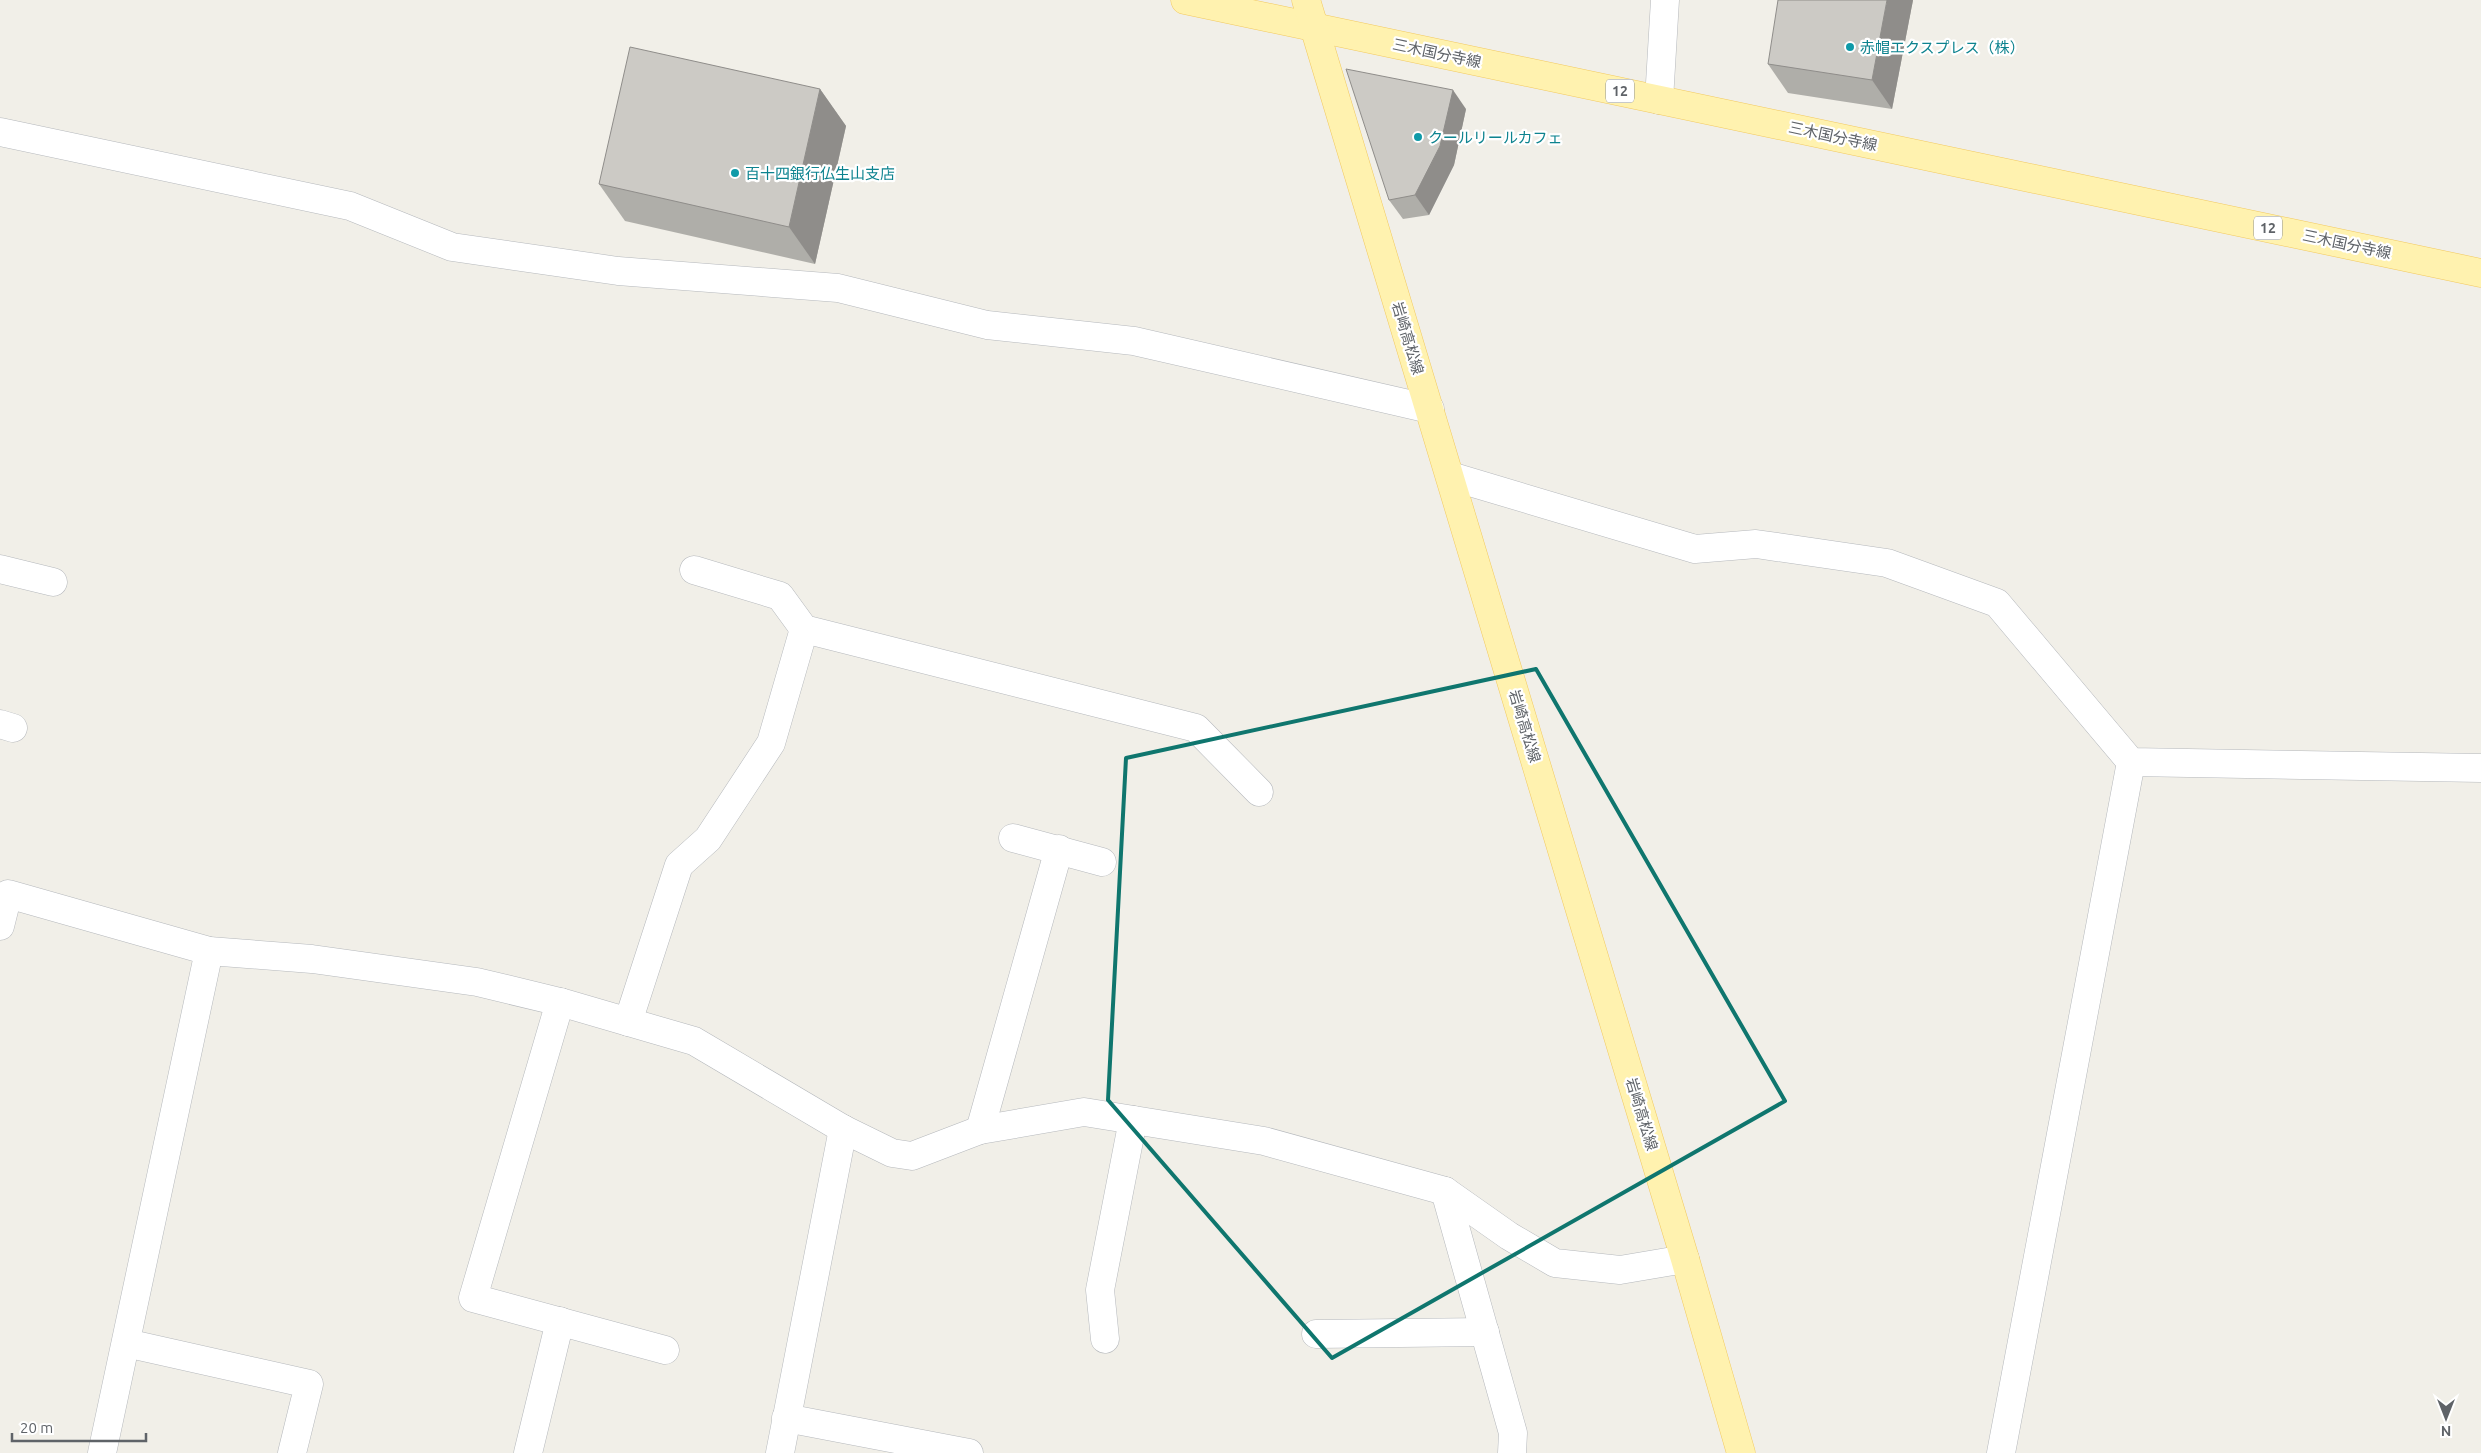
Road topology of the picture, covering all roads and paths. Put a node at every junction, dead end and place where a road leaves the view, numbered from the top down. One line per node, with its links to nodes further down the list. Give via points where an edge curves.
1 (1185, 0): 4 (main road, 三木国分寺線 / 12)
2 (1306, 0): 4 (main road, 岩崎高松線)
3 (1665, 0): 5 (street)
4 (1314, 27): 5 (main road, 三木国分寺線 / 12); 8 (main road, 岩崎高松線)
5 (1660, 100): 7 (main road, 三木国分寺線 / 12)
6 (0, 132): 8 (street, via 350,206 452,247 618,271 838,288 987,325 1134,341)
7 (2481, 273)
8 (1430, 409): 9 (main road, 岩崎高松線)
9 (1450, 476): 14 (street, via 1695,549 1756,544 1887,563 1997,604); 29 (main road, 岩崎高松線)
10 (0, 569): 12 (street)
11 (694, 570): 13 (street, via 780,596)
12 (53, 582)
13 (804, 629): 16 (street, via 1196,728); 24 (street, via 771,743 708,839 678,865)
14 (2131, 762): 15 (street); 44 (street)
15 (2481, 768)
16 (1259, 792)
17 (1013, 838): 18 (street)
18 (1059, 849): 19 (street); 27 (street)
19 (1102, 862)
20 (4, 891): 21 (street); 22 (street)
21 (0, 926)
22 (209, 951): 23 (street, via 312,960 478,982); 34 (street)
23 (560, 1002): 24 (street); 30 (street, via 473,1298)
24 (628, 1022): 26 (street, via 694,1042)
25 (1134, 1120): 27 (street, via 1084,1112); 28 (street, via 1264,1141); 33 (street, via 1100,1290)
26 (844, 1129): 27 (street, via 892,1153 912,1156); 36 (street)
27 (980, 1130)
28 (1445, 1191): 29 (street, via 1509,1236 1555,1263 1620,1270); 31 (street)
29 (1685, 1259): 43 (main road, 岩崎高松線)
30 (560, 1321): 35 (street); 39 (street)
31 (1485, 1332): 32 (street); 42 (street, via 1513,1433)
32 (1316, 1334)
33 (1105, 1339)
34 (126, 1343): 37 (street); 38 (street, via 309,1384)
35 (665, 1350)
36 (786, 1418): 40 (street); 41 (street)
37 (102, 1453)
38 (292, 1453)
39 (528, 1453)
40 (780, 1453)
41 (968, 1453)
42 (1512, 1453)
43 (1741, 1453)
44 (2001, 1453)

